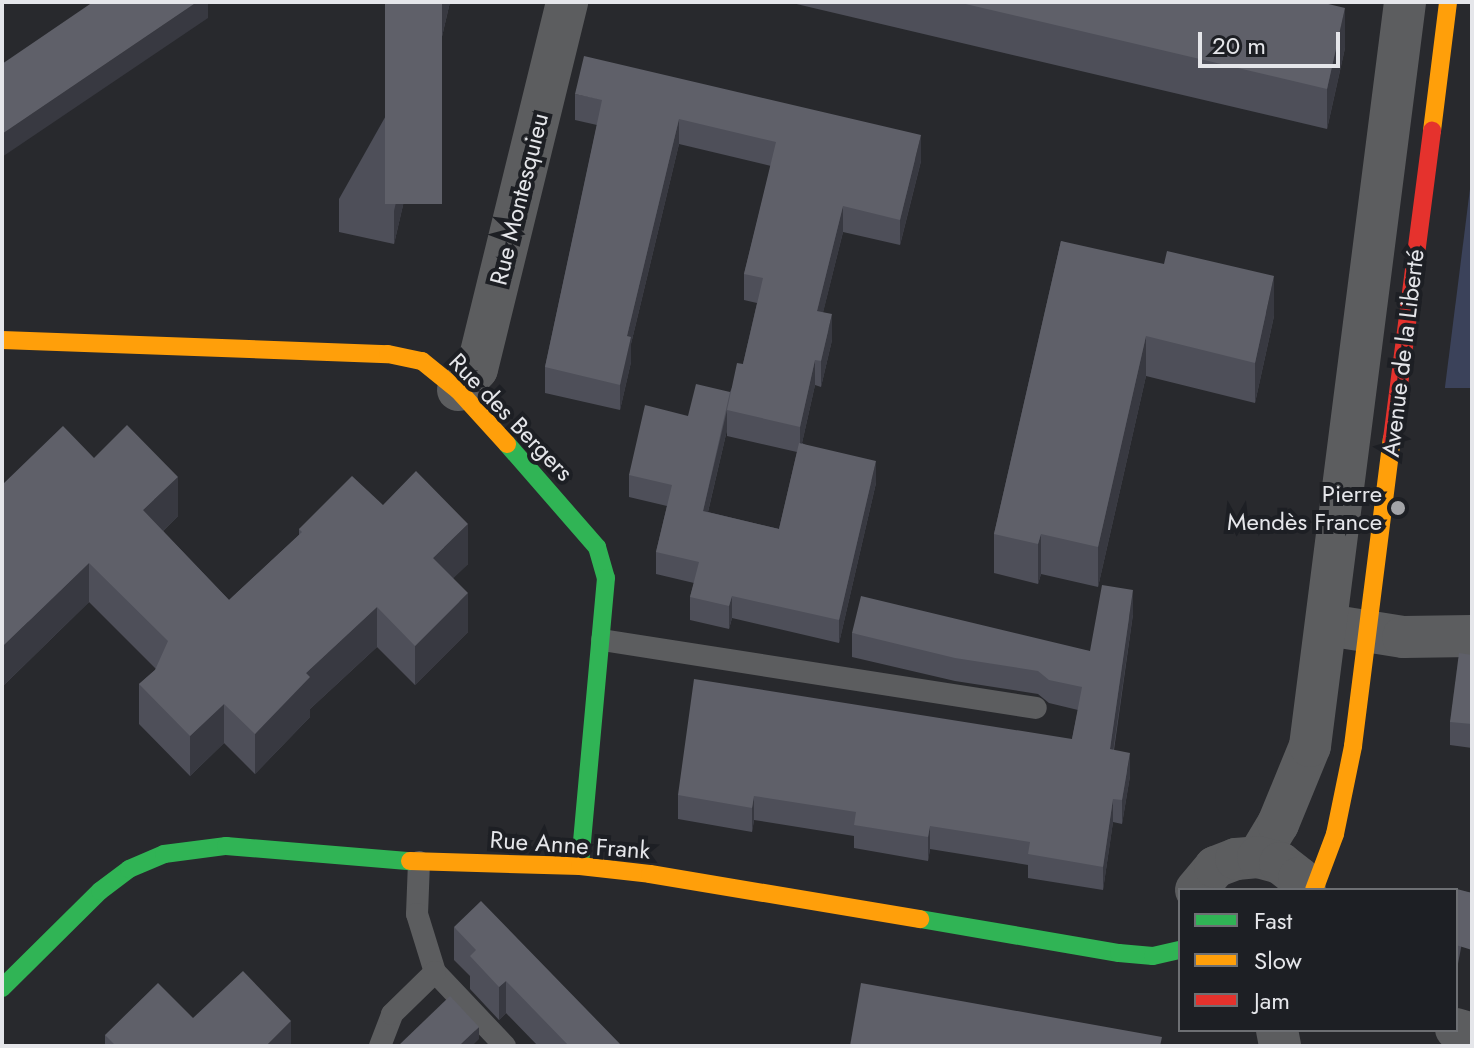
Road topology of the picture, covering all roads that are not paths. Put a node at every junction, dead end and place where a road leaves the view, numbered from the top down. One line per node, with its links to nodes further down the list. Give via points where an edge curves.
1 (567, 2): 5 (street, Rue Montesquieu, via 477,369)
2 (1405, 2): 6 (street, Avenue de la Liberté)
3 (1440, 3): 7 (street, Avenue de la Liberté)
4 (2, 340): 5 (street, Rue des Bergers, via 388,354 422,361)
5 (458, 390): 9 (street, Rue des Bergers, via 597,547 606,578)
6 (1326, 625): 7 (street); 11 (street, Avenue de la Liberté, via 1310,746 1278,824)
7 (1367, 632): 8 (street); 16 (street, Avenue de la Liberté, via 1344,790)
8 (1472, 636)
9 (602, 640): 10 (lane); 13 (street, Rue des Bergers)
10 (1036, 708)
11 (1258, 857): 14 (street, via 1215,867); 15 (street, via 1280,863)
12 (419, 862): 13 (street, Rue Anne Frank); 18 (lane, via 417,914); 19 (street, Rue Anne Frank, via 226,846 164,854 129,869 100,891)
13 (580, 866): 17 (street, Rue Anne Frank, via 1119,953 1153,956)
14 (1198, 888)
15 (1304, 888)
16 (1315, 888)
17 (1178, 950)
18 (435, 972): 20 (lane, via 392,1014); 21 (lane)
19 (2, 988)
20 (380, 1046)
21 (505, 1046)

